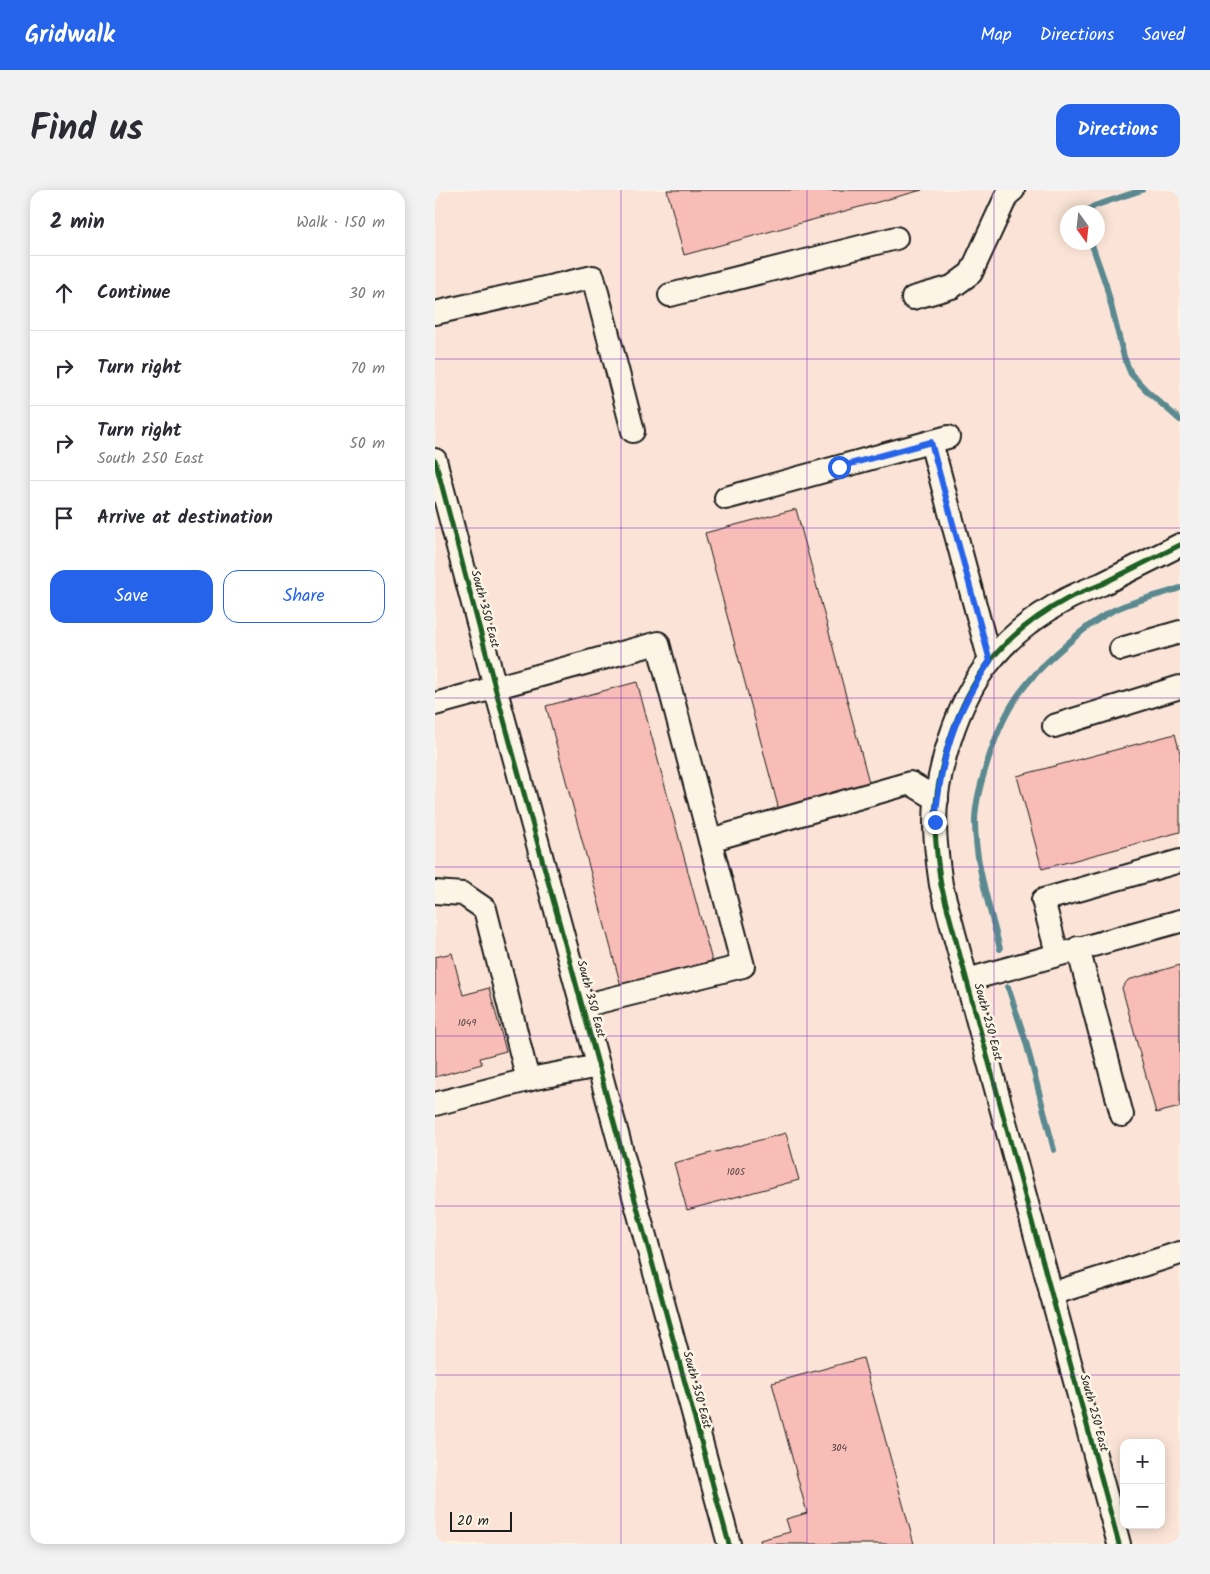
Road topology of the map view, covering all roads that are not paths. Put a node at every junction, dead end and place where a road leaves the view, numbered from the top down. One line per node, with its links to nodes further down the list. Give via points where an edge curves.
1 (1013, 190): 4 (street, via 1007,194 971,273 952,287)
2 (896, 238): 3 (street)
3 (670, 296)
4 (913, 298)
5 (435, 313): 6 (street, via 593,277)
6 (633, 431)
7 (435, 460): 13 (street, South 350 East)
8 (726, 498): 12 (street, via 939,439)
9 (1180, 545): 12 (street, South 250 East, via 1067,599 1013,637)
10 (1180, 632): 11 (street)
11 (1121, 649)
12 (990, 661): 17 (street, South 250 East, via 955,724)
13 (495, 687): 15 (street); 18 (street, via 658,643); 24 (street, South 350 East)
14 (1180, 687): 16 (street)
15 (435, 704)
16 (1054, 726)
17 (937, 799): 18 (street, via 910,783); 23 (street, South 250 East, via 936,851 941,885)
18 (710, 840): 24 (street, via 743,966)
19 (1180, 861): 22 (street, via 1043,900)
20 (435, 892): 26 (street, via 463,894 485,909)
21 (1180, 920): 22 (street)
22 (1068, 951): 23 (street); 28 (street)
23 (967, 980): 30 (street, South 250 East)
24 (582, 1006): 25 (street, South 350 East)
25 (599, 1066): 26 (street); 31 (street, South 350 East)
26 (527, 1080): 27 (street)
27 (435, 1104)
28 (1122, 1116)
29 (1180, 1253): 30 (street)
30 (1051, 1294): 32 (street, South 250 East)
31 (729, 1544)
32 (1119, 1544)

